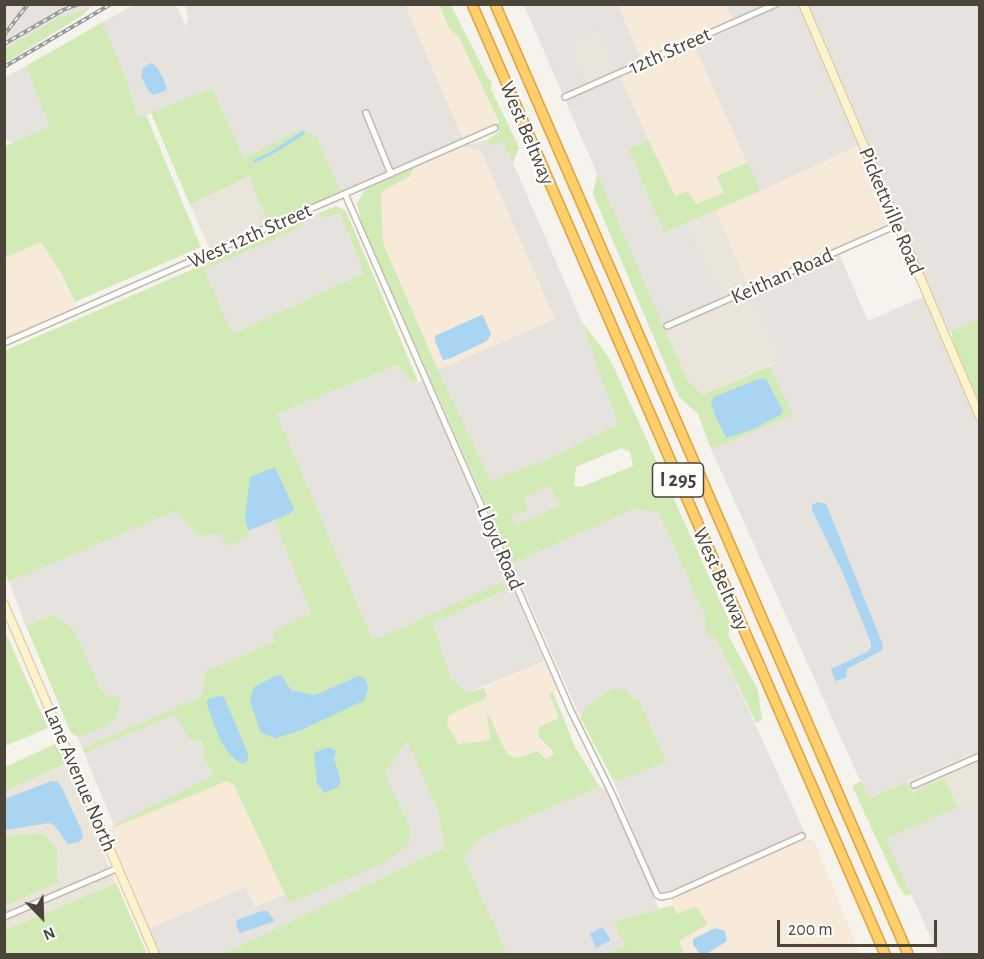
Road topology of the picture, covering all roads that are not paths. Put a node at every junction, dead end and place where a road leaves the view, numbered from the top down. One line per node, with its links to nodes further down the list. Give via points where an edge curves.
1 (472, 4): 21 (highway, West Beltway / I 295)
2 (495, 4): 22 (highway, West Beltway / I 295)
3 (776, 4): 5 (street, 12th Street)
4 (803, 4): 10 (street, Pickettville Road)
5 (565, 97)
6 (366, 113): 8 (street)
7 (495, 128): 8 (street, West 12th Street)
8 (391, 174): 9 (street, West 12th Street)
9 (345, 194): 12 (street, West 12th Street); 17 (street, Lloyd Road, via 653,889 661,897 671,896)
10 (897, 225): 11 (street, Keithan Road); 13 (street, Pickettville Road)
11 (668, 326)
12 (4, 343)
13 (980, 417)
14 (4, 604): 18 (street, Lane Avenue North)
15 (980, 756): 16 (street)
16 (914, 785)
17 (802, 836)
18 (118, 868): 19 (street); 20 (street, Lane Avenue North)
19 (4, 917)
20 (155, 954)
21 (885, 954)
22 (908, 954)

